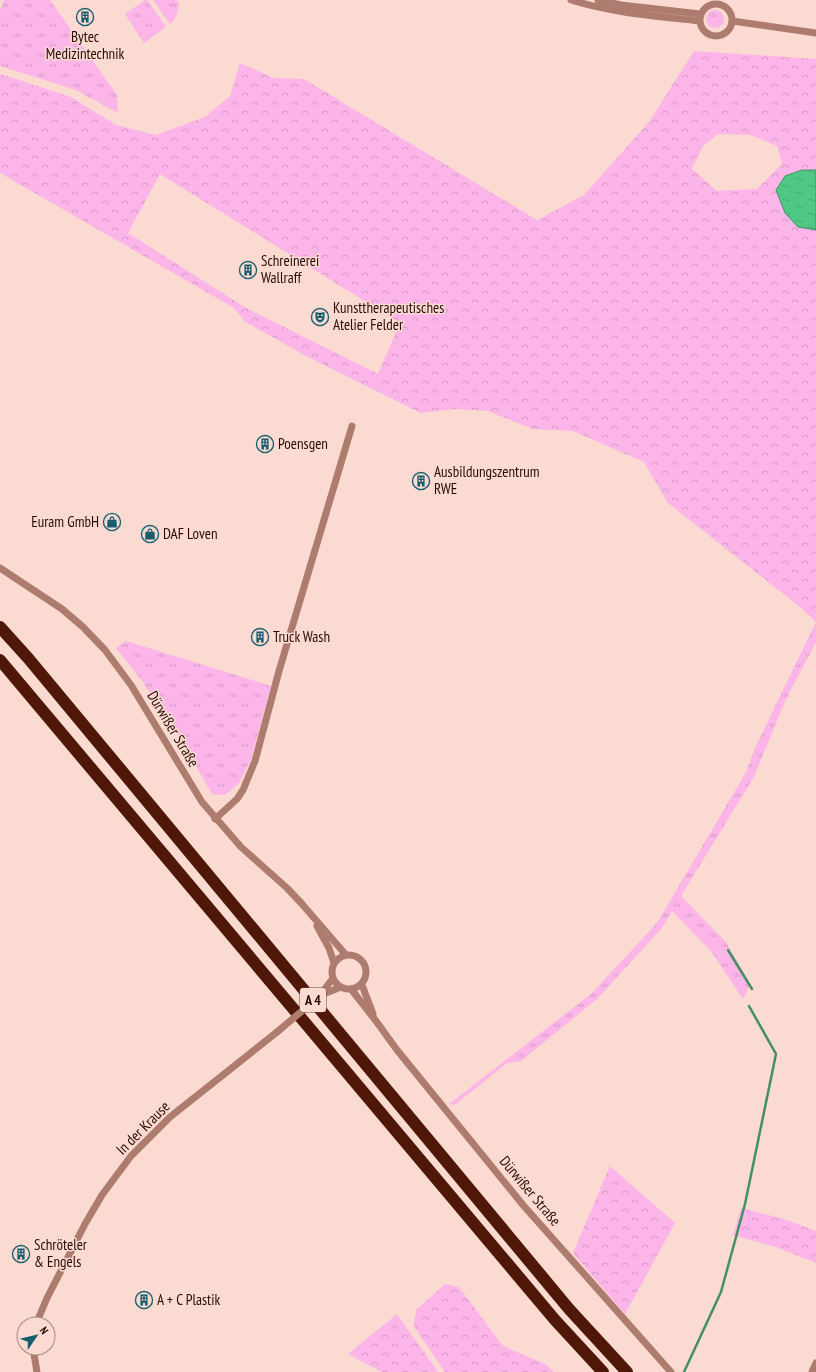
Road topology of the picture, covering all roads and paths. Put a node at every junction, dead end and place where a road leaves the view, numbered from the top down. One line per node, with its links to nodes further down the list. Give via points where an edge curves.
1 (571, 0): 4 (street, via 619,12)
2 (598, 0): 4 (street)
3 (718, 2): 4 (street, via 706,7); 5 (street, via 728,8)
4 (700, 18): 5 (street, via 704,31 713,36 728,31)
5 (732, 21): 6 (street)
6 (816, 33)
7 (352, 426): 11 (street, via 255,761 237,799)
8 (0, 568): 11 (street, Dürwißer Straße, via 62,609 105,650 131,685 202,802)
9 (0, 627): 24 (highway, A 4, via 569,1309)
10 (0, 660): 23 (highway, A 4, via 550,1314)
11 (216, 819): 12 (street, Dürwißer Straße, via 241,847 287,888)
12 (312, 917): 13 (street, Dürwißer Straße); 14 (street, Dürwißer Straße)
13 (346, 955): 14 (street); 16 (street, via 360,958 365,964 366,978)
14 (334, 963): 15 (street)
15 (334, 985): 17 (street); 19 (street, In der Krause, bridge, via 170,1117 131,1156 102,1195 85,1224)
16 (362, 985): 17 (street); 18 (street, Dürwißer Straße)
17 (351, 990): 18 (street, Dürwißer Straße)
18 (376, 1021): 25 (street, Dürwißer Straße, via 523,1205)
19 (39, 1316)
20 (34, 1356): 22 (street)
21 (816, 1363): 26 (street)
22 (37, 1372)
23 (603, 1372)
24 (627, 1372)
25 (671, 1372)
26 (812, 1372)

